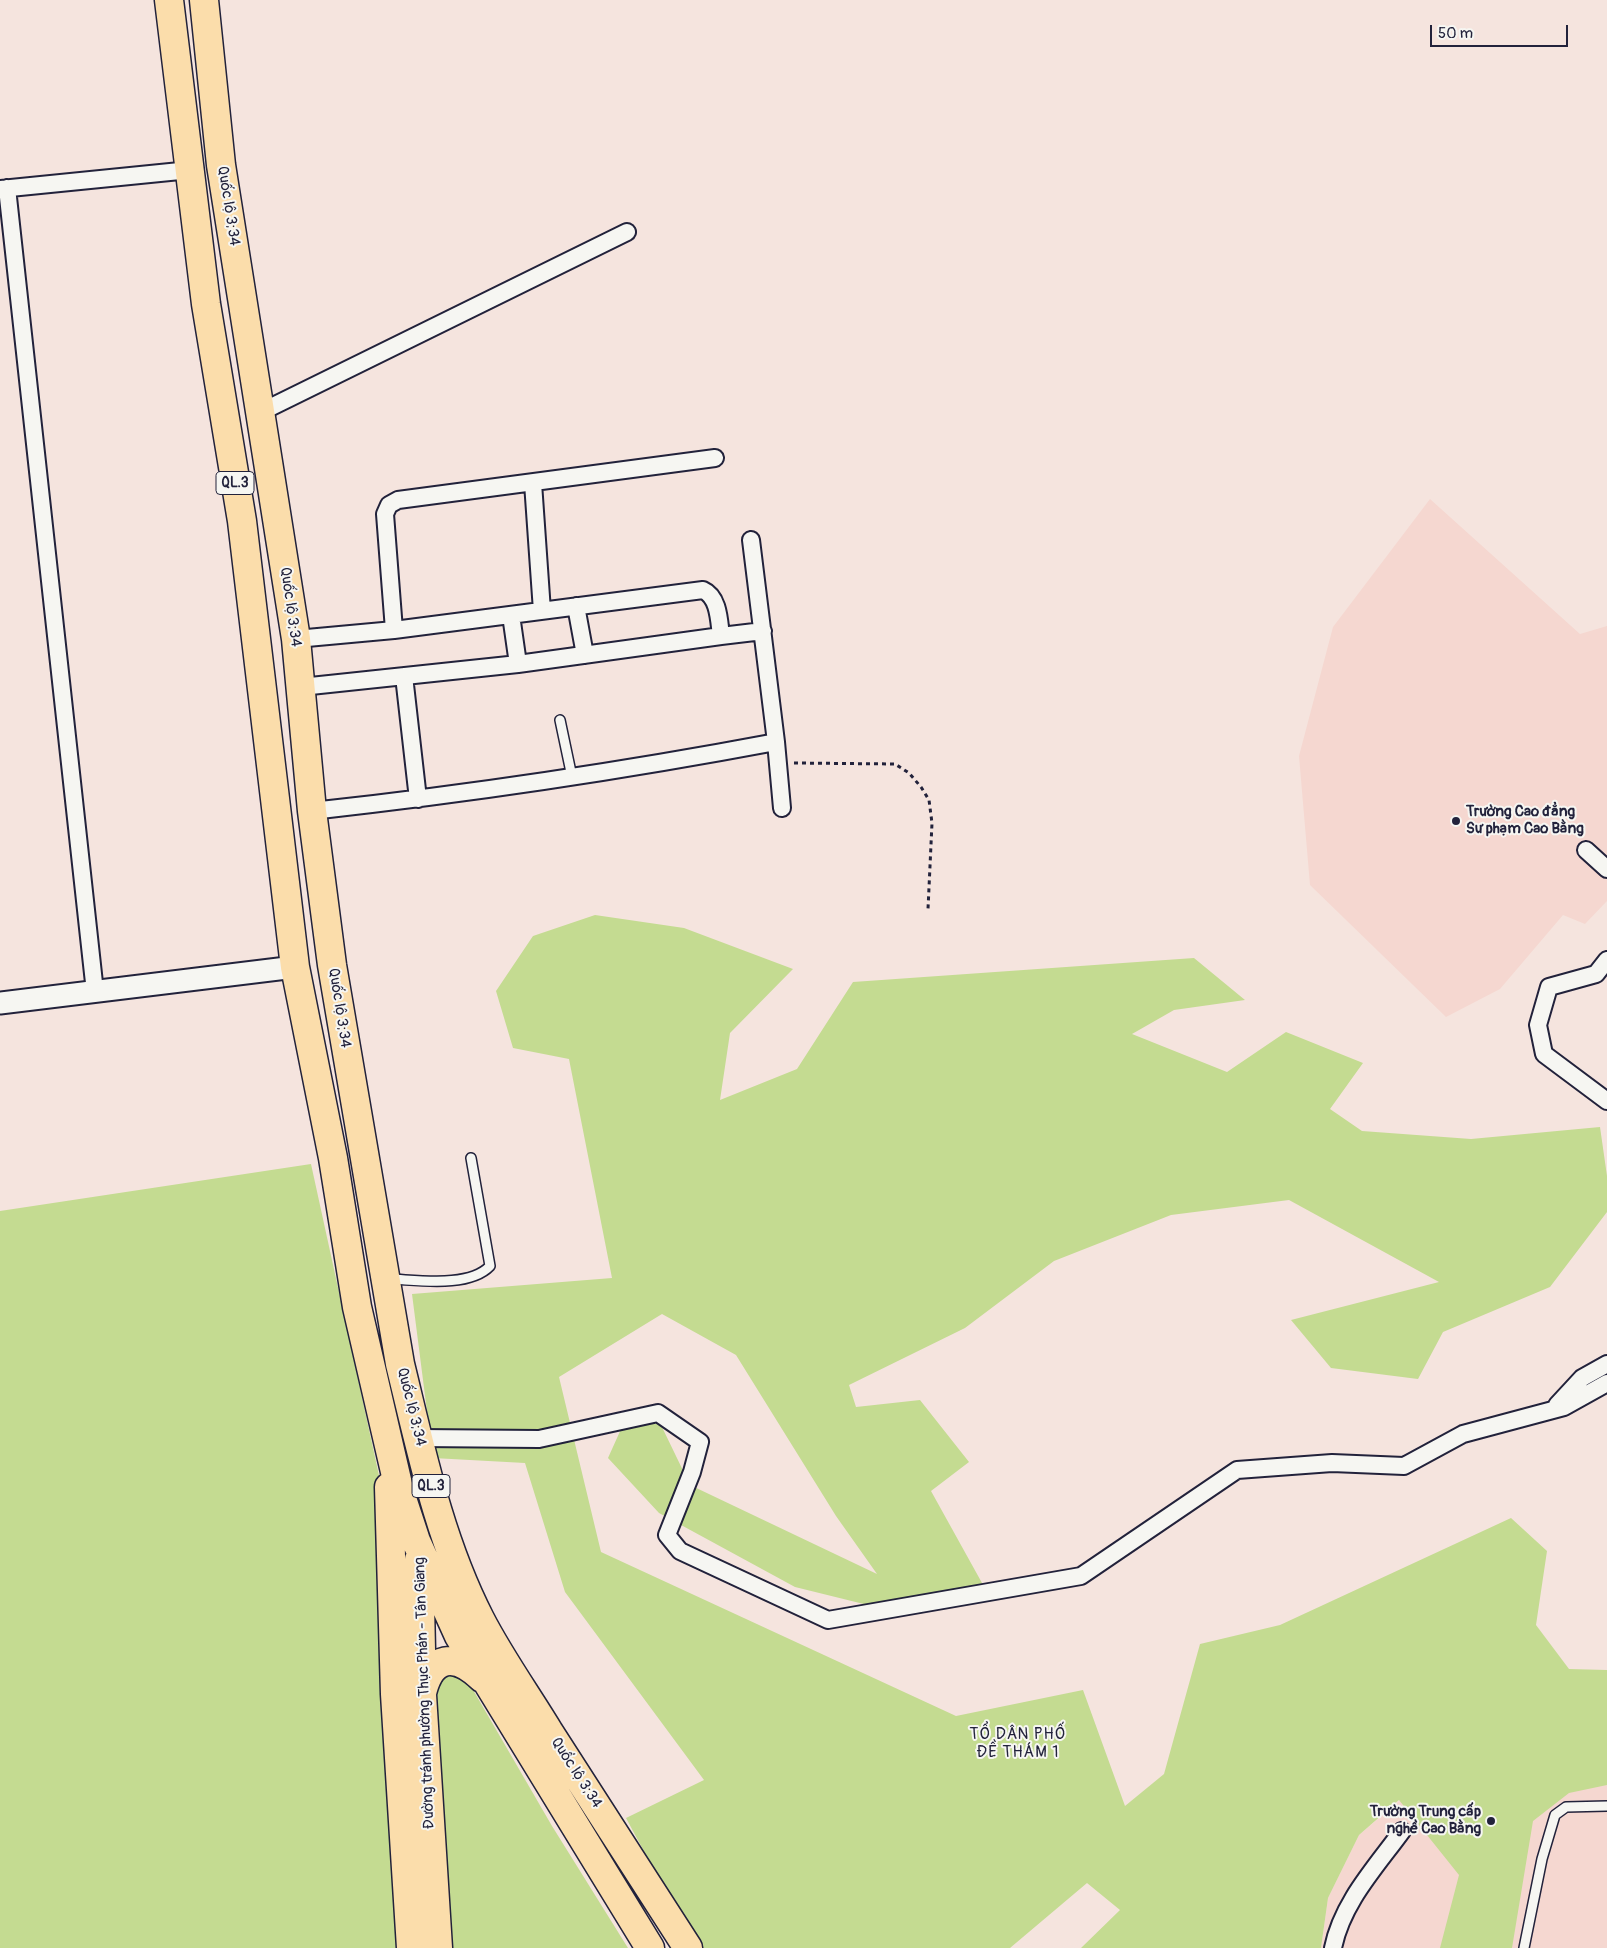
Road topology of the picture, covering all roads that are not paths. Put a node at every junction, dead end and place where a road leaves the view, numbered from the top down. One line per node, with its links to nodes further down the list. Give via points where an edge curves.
1 (169, 0): 3 (highway, Quốc lộ 3;34 / QL.3)
2 (204, 0): 6 (highway, Quốc lộ 3;34 / QL.3, via 221,165)
3 (190, 170): 4 (street); 7 (highway, Quốc lộ 3;34 / QL.3)
4 (3, 188): 33 (street)
5 (627, 232): 6 (street)
6 (261, 412): 7 (highway); 17 (highway, Quốc lộ 3;34 / QL.3)
7 (224, 419): 32 (highway, Quốc lộ 3;34 / QL.3, via 242,521)
8 (715, 458): 9 (street)
9 (533, 483): 12 (street); 14 (street, via 398,500 390,505 385,514)
10 (751, 540): 15 (street)
11 (576, 606): 12 (street); 16 (street, via 703,590 713,599); 18 (street)
12 (542, 611): 13 (street)
13 (511, 614): 14 (street); 19 (street)
14 (394, 630): 17 (street)
15 (763, 631): 16 (street); 23 (street)
16 (721, 636): 18 (street)
17 (296, 639): 21 (highway, Quốc lộ 3;34 / QL.3)
18 (586, 655): 19 (street)
19 (518, 664): 20 (street)
20 (404, 676): 21 (street); 25 (street)
21 (301, 687): 27 (highway, Quốc lộ 3;34 / QL.3)
22 (560, 720): 24 (lane)
23 (776, 742): 24 (street); 26 (street)
24 (572, 777): 25 (street)
25 (418, 799): 27 (street)
26 (782, 808)
27 (312, 811): 31 (highway, Quốc lộ 3;34 / QL.3)
28 (1586, 850): 29 (street)
29 (1607, 868)
30 (1607, 960): 35 (street, via 1596,974 1549,987 1538,1025 1544,1054)
31 (332, 965): 32 (highway); 37 (highway, Quốc lộ 3;34 / QL.3)
32 (295, 967): 33 (street); 42 (highway, Quốc lộ 3;34 / QL.3, via 357,1307)
33 (95, 992): 34 (street)
34 (0, 1003)
35 (1607, 1101)
36 (471, 1158): 37 (lane, via 490,1266 483,1273 453,1281)
37 (387, 1279): 41 (highway, Quốc lộ 3;34 / QL.3, via 400,1364)
38 (1607, 1364): 40 (street, via 1582,1378)
39 (1607, 1383): 40 (street)
40 (1553, 1410): 41 (street, via 1463,1434 1404,1466 1332,1463 1237,1470 1081,1576 828,1620 680,1551 667,1535 700,1442 658,1413 539,1439)
41 (418, 1438): 43 (highway, Đường tránh phường Thục Phán - Tân Giang); 52 (highway, Quốc lộ 3;34 / QL.3, via 439,1518 480,1619)
42 (388, 1440): 43 (highway, Quốc lộ 3;34 / QL.3, via 399,1489); 45 (highway, Đường tránh phường Thục Phán - Tân Giang)
43 (418, 1546): 44 (highway, Quốc lộ 3;34 / QL.3, via 458,1636); 46 (highway, Đường tránh phường Thục Phán - Tân Giang)
44 (488, 1684): 46 (highway, via 467,1665 454,1660 443,1661 435,1666 425,1682); 51 (highway, Quốc lộ 3;34 / QL.3)
45 (395, 1694): 46 (highway, via 400,1688 410,1685); 49 (highway, Đường tránh phường Thục Phán - Tân Giang)
46 (422, 1695): 50 (highway, Đường tránh phường Thục Phán - Tân Giang)
47 (1607, 1806): 54 (lane, via 1566,1806 1555,1816 1542,1859)
48 (1402, 1831): 53 (street, via 1344,1912)
49 (411, 1948)
50 (438, 1948)
51 (650, 1948)
52 (688, 1948)
53 (1333, 1948)
54 (1524, 1948)

